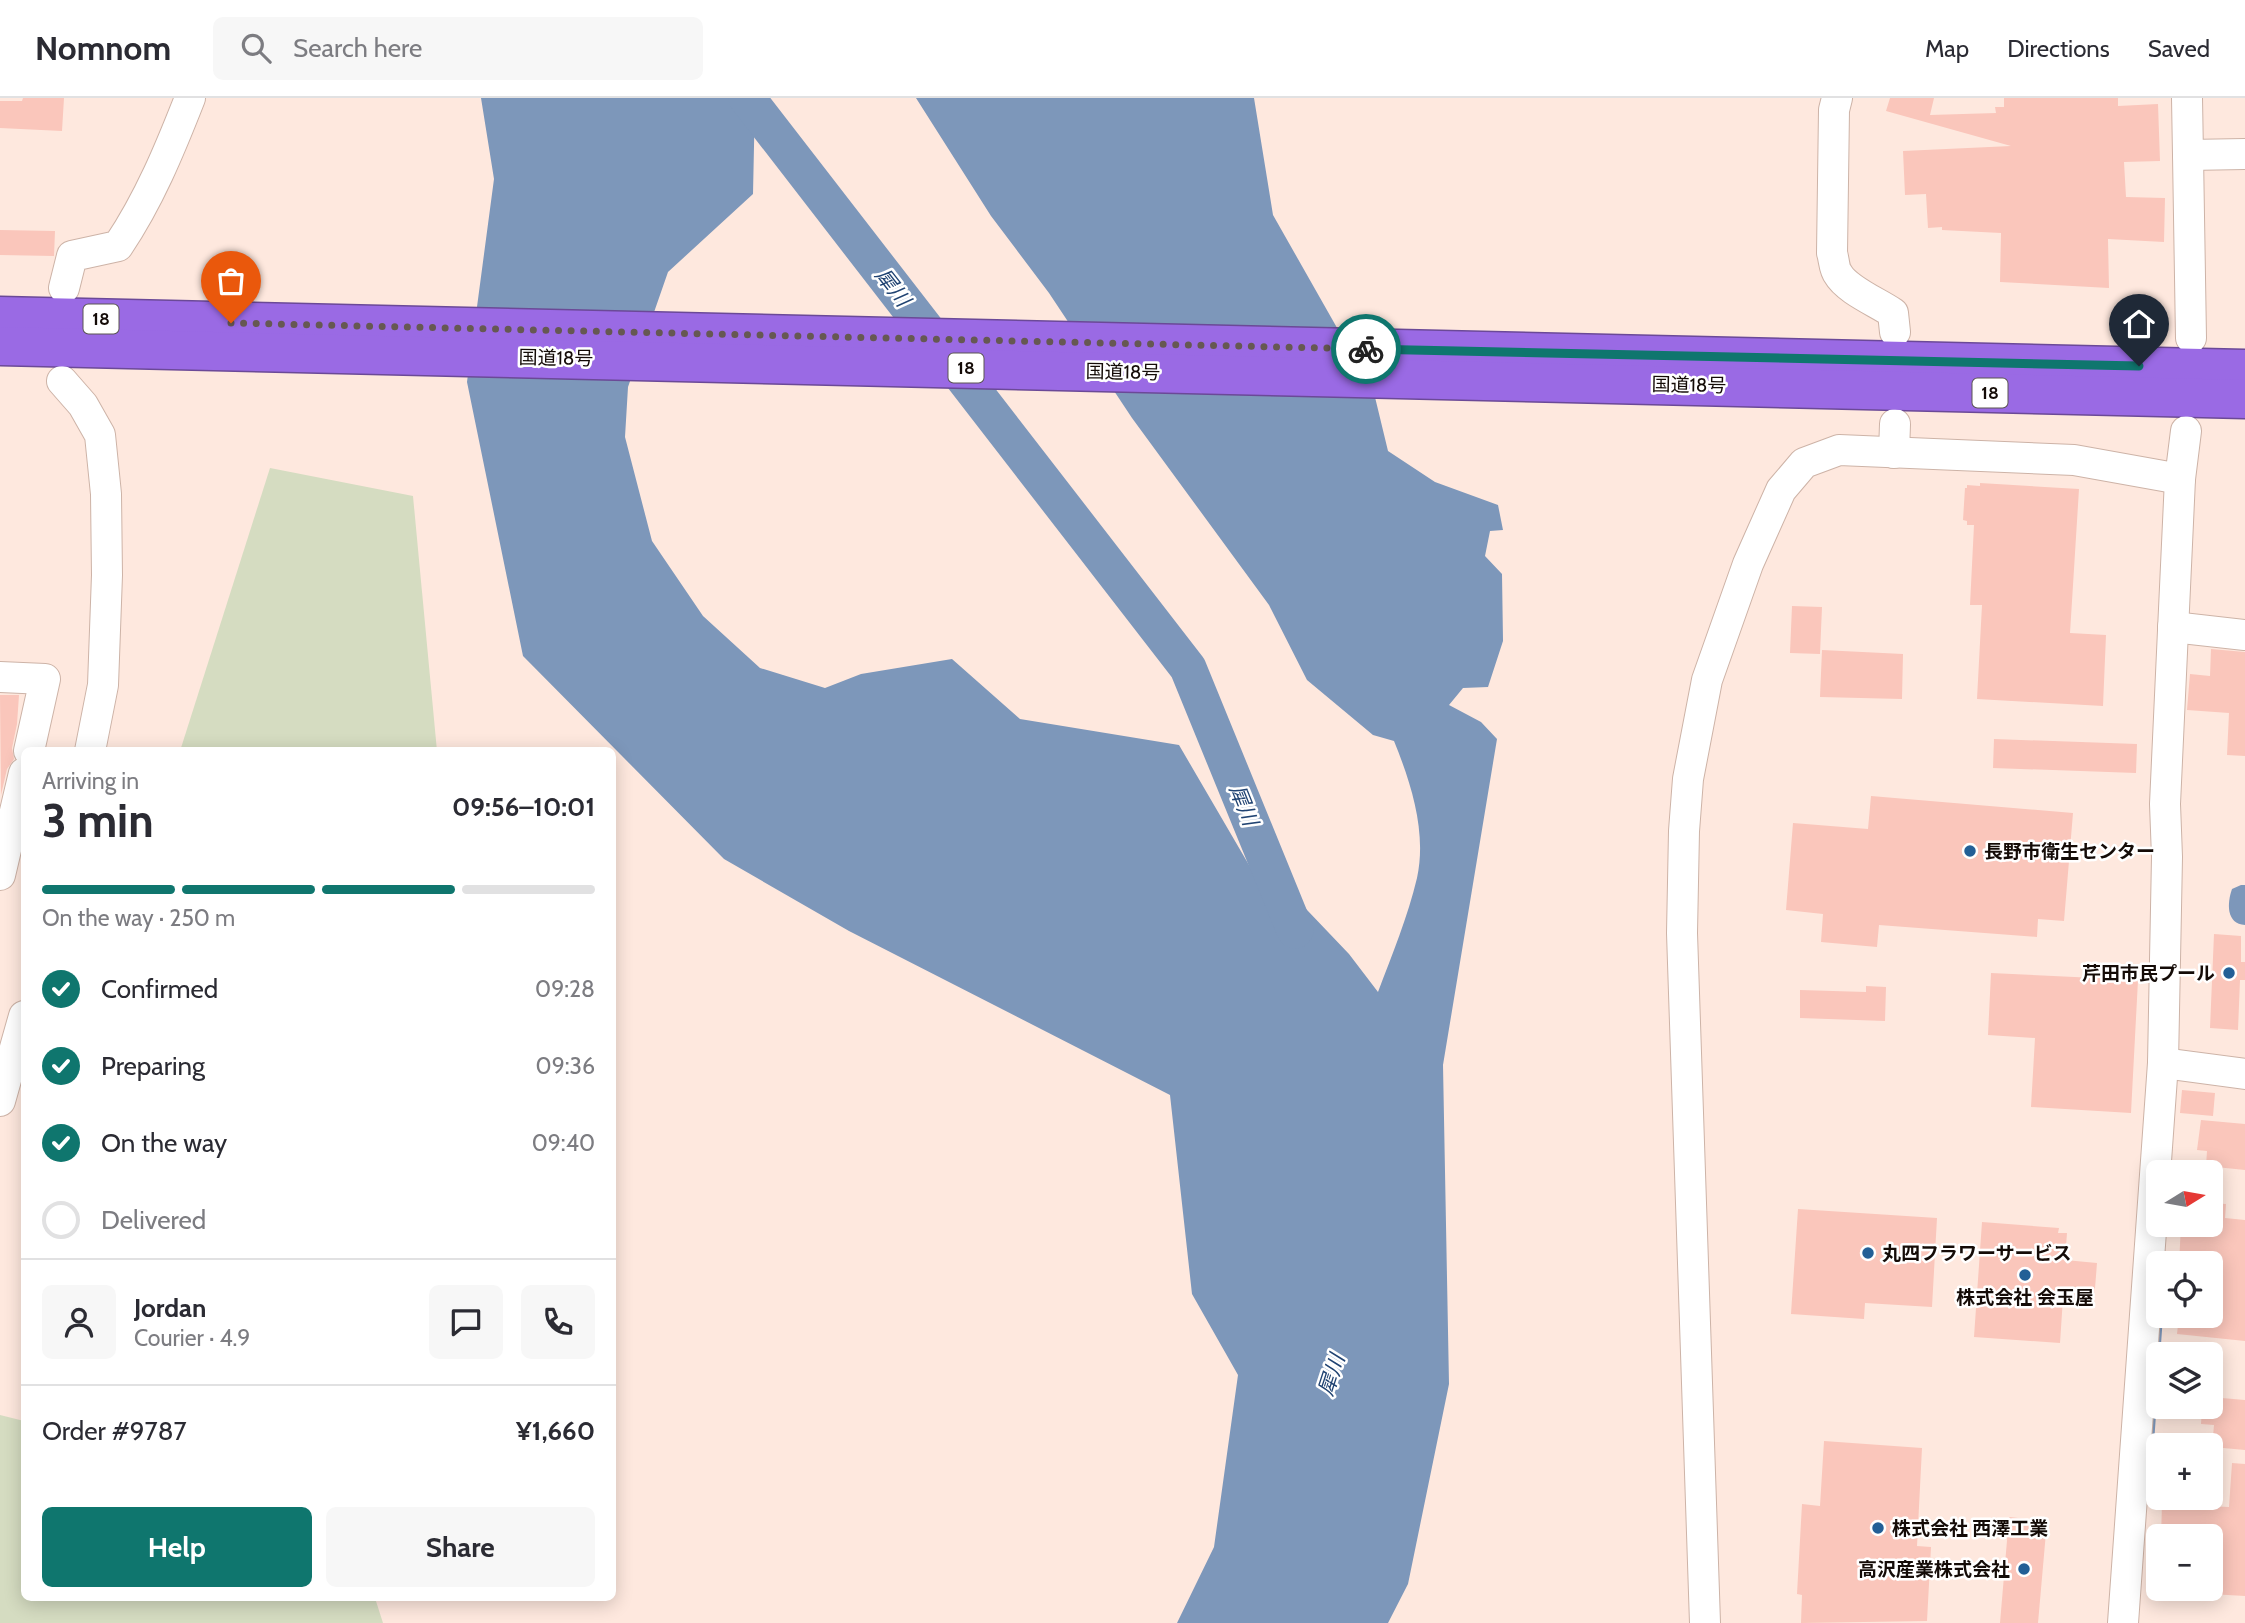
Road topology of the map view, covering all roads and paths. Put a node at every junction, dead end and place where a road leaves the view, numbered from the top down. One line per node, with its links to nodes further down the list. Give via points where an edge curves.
1 (190, 98): 6 (street, via 166,158 118,246 72,256)
2 (1837, 98): 8 (street, via 1832,253 1837,273 1852,289 1893,313)
3 (2187, 98): 5 (street)
4 (2245, 154): 5 (street)
5 (2188, 155): 10 (street)
6 (64, 288)
7 (0, 316): 9 (highway, 国道18号 / 18)
8 (1895, 332)
9 (200, 336): 11 (highway, 国道18号 / 18); 13 (highway, 国道18号 / 18)
10 (2191, 338)
11 (0, 346)
12 (2245, 369): 13 (highway, 国道18号 / 18)
13 (1737, 372): 15 (highway, 国道18号 / 18)
14 (62, 381): 22 (street, via 100,435 106,494 103,685)
15 (2245, 399)
16 (2186, 431): 17 (street)
17 (2180, 479): 18 (street); 29 (street, via 2074,460 1895,439 1839,450 1804,463 1781,490 1748,564 1707,680 1688,779 1684,831 1682,933)
18 (2173, 627): 19 (street); 26 (street, via 2165,804)
19 (2245, 635)
20 (0, 677): 21 (street, via 45,679)
21 (30, 747)
22 (91, 747)
23 (21, 786): 24 (street)
24 (0, 875)
25 (21, 1027): 28 (street)
26 (2163, 1063): 27 (street); 30 (street)
27 (2245, 1074)
28 (0, 1101)
29 (1705, 1623)
30 (2123, 1623)

